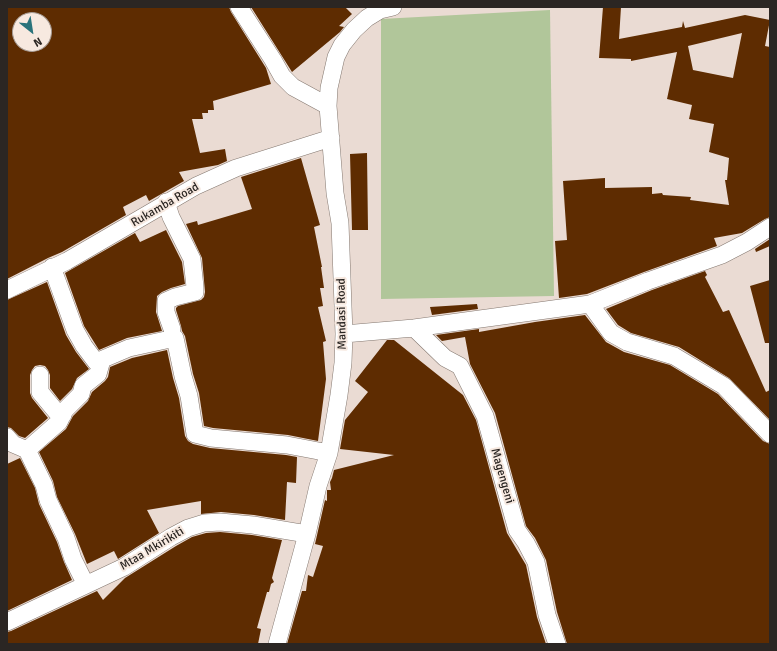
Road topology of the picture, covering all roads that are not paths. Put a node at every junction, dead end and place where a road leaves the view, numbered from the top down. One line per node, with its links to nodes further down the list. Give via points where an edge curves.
1 (239, 7): 3 (street, via 282,76 293,87)
2 (393, 7): 3 (street, Mandasi Road, via 380,10 367,18 342,45 334,64)
3 (328, 106): 4 (street, Mandasi Road)
4 (331, 138): 5 (street, Rukamba Road, via 236,168); 12 (street, Mandasi Road, via 340,223)
5 (166, 202): 7 (street, Rukamba Road, via 104,240); 11 (street, via 192,259 195,287 195,292 166,301 166,312)
6 (770, 227): 9 (street, via 722,255)
7 (52, 267): 8 (street, Rukamba Road); 13 (street, via 75,330 96,362)
8 (7, 290)
9 (590, 304): 10 (street); 16 (street, via 611,333 627,342 674,356 724,386)
10 (414, 328): 12 (street); 24 (street, Magengeni, via 445,358 460,366 485,416 517,530 536,562 547,615)
11 (172, 330)
12 (344, 334): 19 (street, Mandasi Road, via 339,395)
13 (102, 360): 15 (street, via 98,374 83,386 81,394); 19 (street, via 130,348 176,338 195,434 211,438 287,445)
14 (40, 375): 15 (street, via 40,392 59,415)
15 (63, 415): 18 (street)
16 (770, 434)
17 (7, 437): 18 (street, via 13,444)
18 (27, 450): 21 (street)
19 (329, 453): 20 (street, Mandasi Road)
20 (307, 534): 21 (street, Mtaa Mkirikiti, via 253,525 204,523 188,528 124,567); 23 (street, Mandasi Road)
21 (86, 585): 22 (street, Mtaa Mkirikiti)
22 (7, 622)
23 (277, 644)
24 (557, 644)

